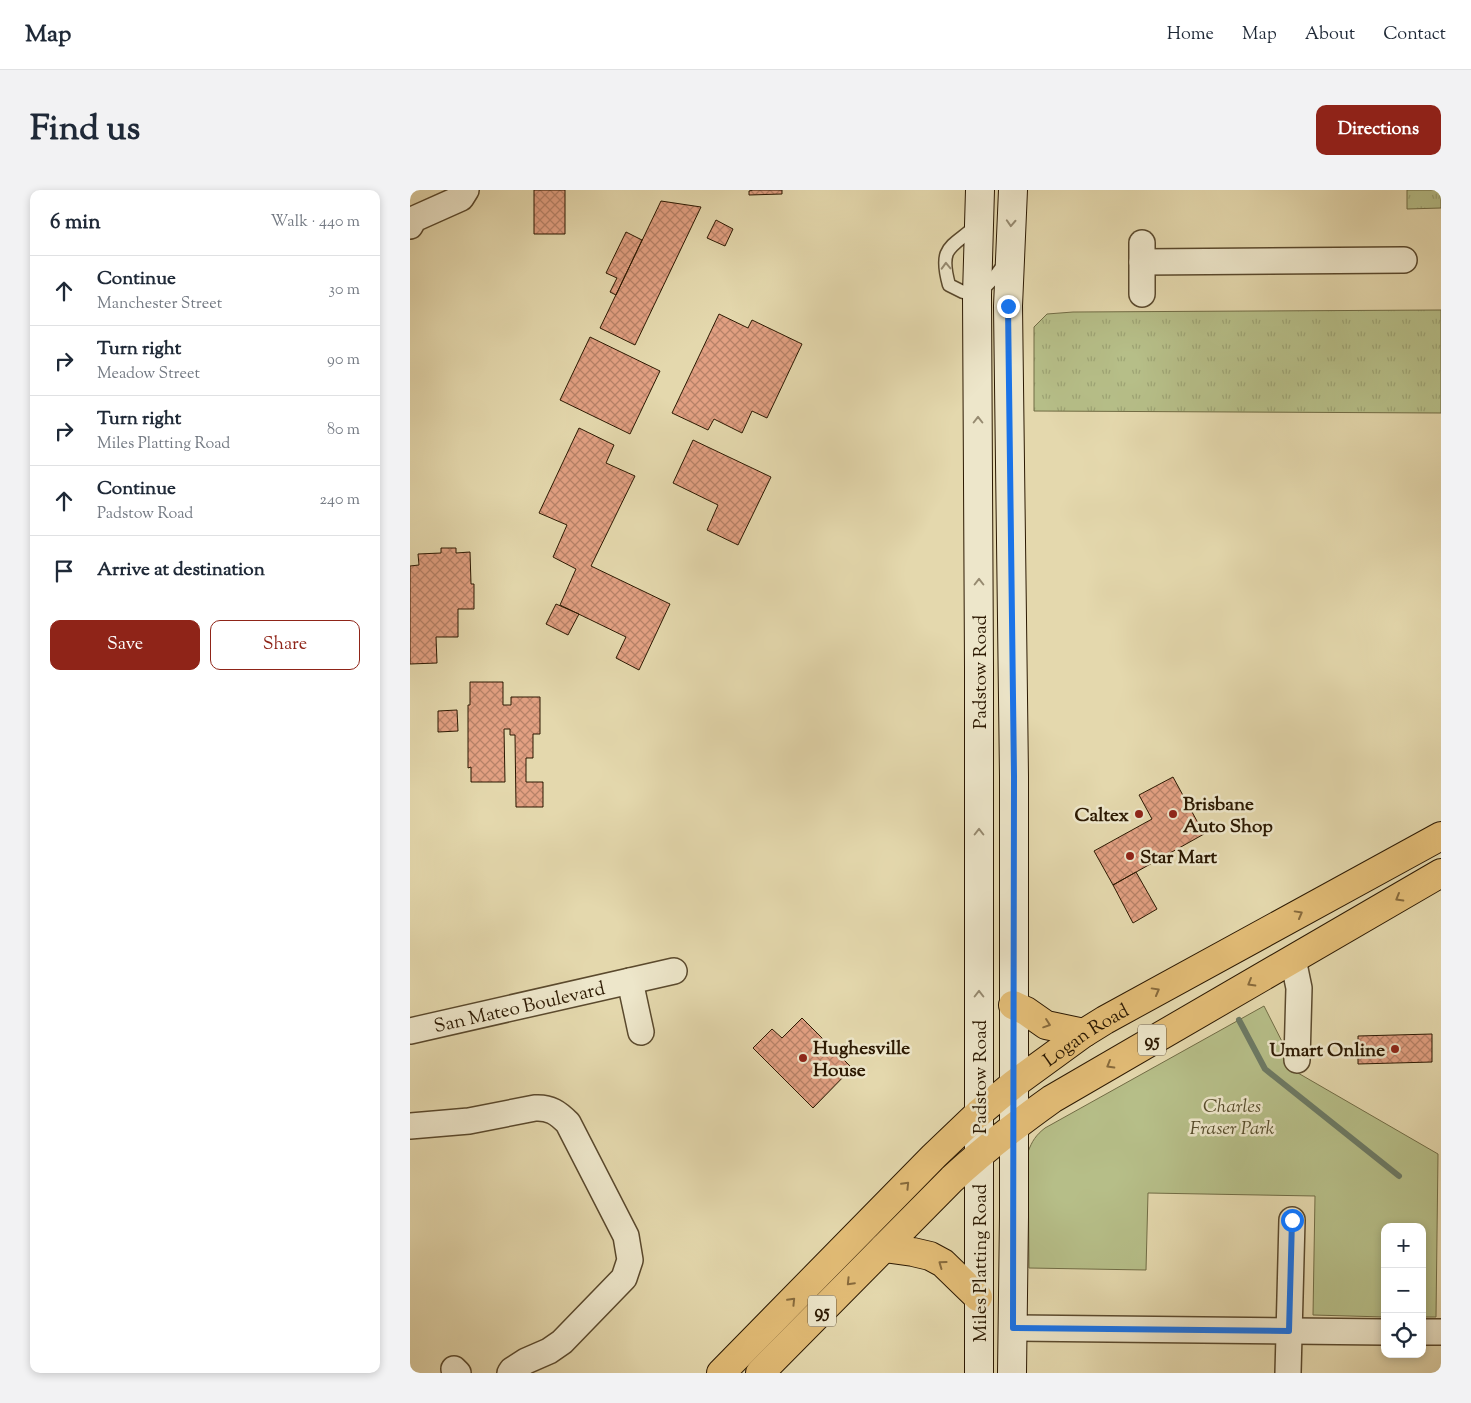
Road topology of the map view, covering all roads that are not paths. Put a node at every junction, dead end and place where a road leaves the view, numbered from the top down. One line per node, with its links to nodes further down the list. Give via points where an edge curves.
1 (466, 190): 4 (street, via 461,198 414,219)
2 (980, 190): 8 (main road, Padstow Road, one-way to 2)
3 (1013, 190): 5 (main road, Padstow Road, one-way to 5)
4 (410, 226)
5 (1009, 257): 8 (lane); 14 (main road, Padstow Road)
6 (1404, 260): 7 (street, via 1142,252)
7 (1142, 294)
8 (977, 295): 20 (main road, Padstow Road, one-way to 8)
9 (1441, 836): 17 (main road, Logan Road / 95, one-way to 9)
10 (1441, 873): 11 (main road, Logan Road / 95, one-way to 11)
11 (1293, 959): 18 (street, via 1299,988); 22 (main road, Logan Road / 95, one-way to 22, via 1052,1099)
12 (674, 972): 13 (street, San Mateo Boulevard)
13 (630, 981): 15 (street, San Mateo Boulevard); 16 (street, San Mateo Boulevard)
14 (1013, 1005): 17 (main road, one-way to 17, via 1046,1025); 19 (main road, Padstow Road)
15 (410, 1031)
16 (641, 1032)
17 (1084, 1033): 19 (main road, Logan Road / 95)
18 (1297, 1060)
19 (1014, 1084): 20 (main road, Logan Road / 95); 22 (main road, Miles Platting Road)
20 (979, 1113): 23 (main road, Padstow Road); 33 (main road, Logan Road / 95, one-way to 20)
21 (410, 1126): 32 (street, via 470,1121 544,1107 557,1112 568,1123 626,1236 630,1260 624,1278 562,1342)
22 (1014, 1126): 23 (main road, Logan Road / 95); 27 (main road, Miles Platting Road)
23 (979, 1154): 25 (main road, Logan Road / 95); 26 (main road, Miles Platting Road)
24 (1292, 1220): 28 (street)
25 (884, 1248): 26 (main road, one-way to 25, via 943,1263 930,1256); 34 (main road, Logan Road / 95, one-way to 34)
26 (978, 1297): 35 (main road, Miles Platting Road)
27 (1013, 1328): 28 (street); 36 (main road, Miles Platting Road)
28 (1289, 1331): 29 (street); 37 (street)
29 (1381, 1332)
30 (1426, 1332): 31 (street)
31 (1441, 1332)
32 (510, 1373)
33 (721, 1373)
34 (760, 1373)
35 (979, 1373)
36 (1012, 1373)
37 (1288, 1373)

